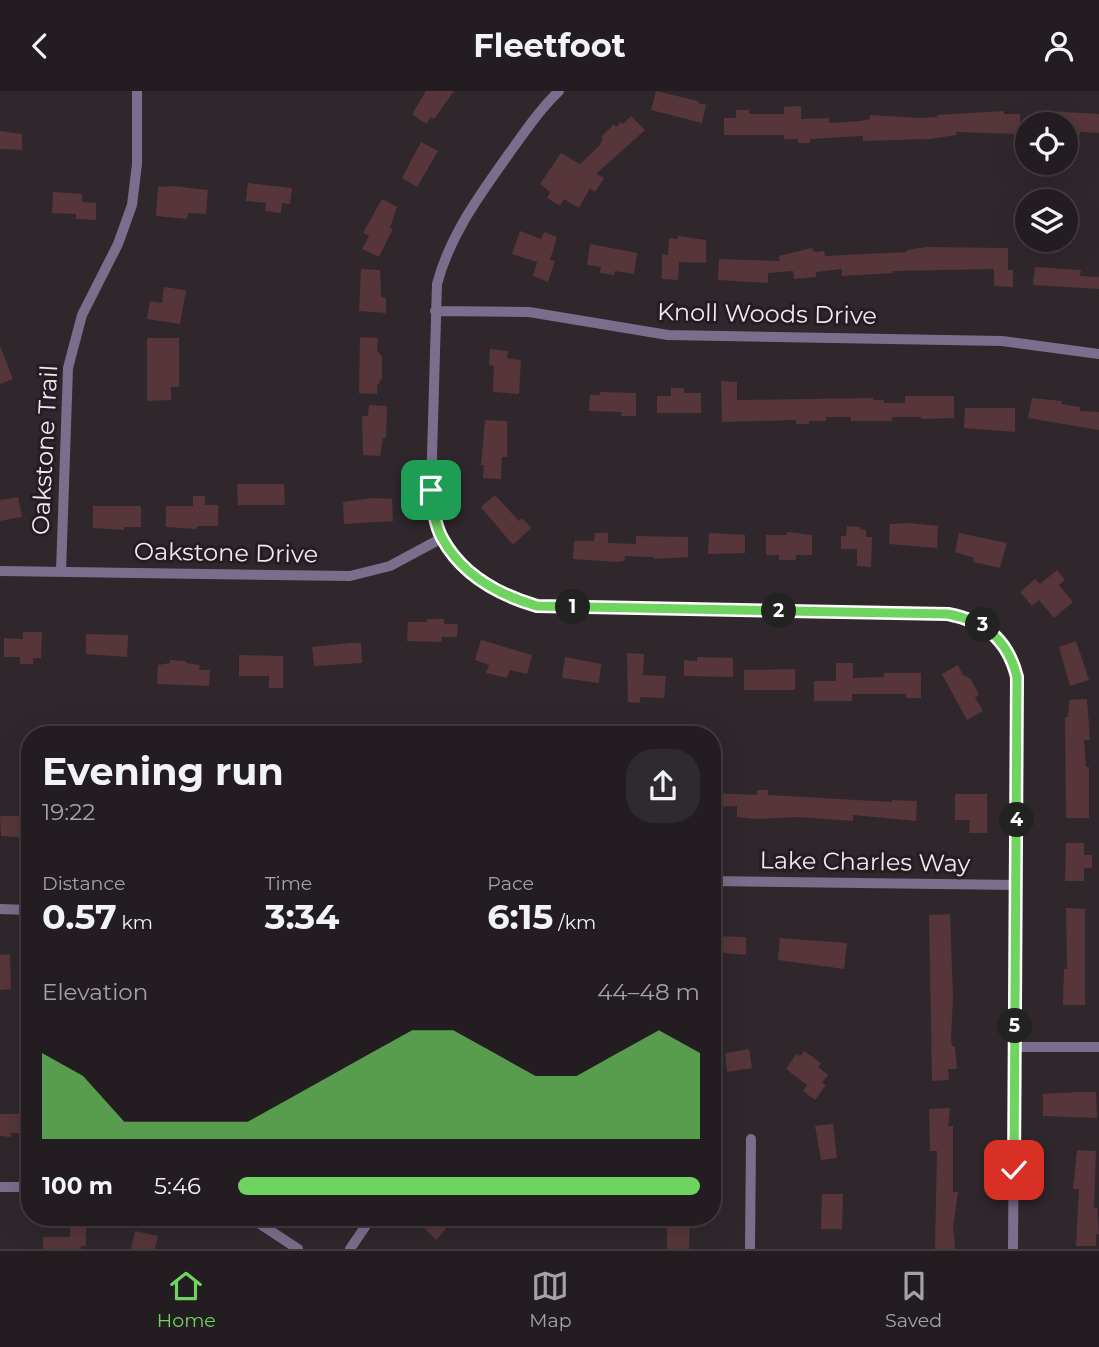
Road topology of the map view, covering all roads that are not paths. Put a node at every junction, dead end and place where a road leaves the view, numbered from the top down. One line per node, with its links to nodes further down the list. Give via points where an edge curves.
1 (137, 91): 7 (street, Oakstone Trail, via 132,205 82,315 68,368)
2 (559, 91): 3 (street, via 459,226 443,261)
3 (435, 310): 4 (street, Knoll Woods Drive, via 529,312 668,335 1002,341); 5 (street, via 431,490)
4 (1099, 354)
5 (442, 538): 7 (street, Oakstone Drive, via 390,566 350,576); 9 (street, via 483,584 537,606 948,614 983,625 1006,647 1017,677)
6 (0, 571): 7 (street, Oakstone Drive)
7 (61, 572)
8 (721, 881): 9 (street, Lake Charles Way)
9 (1016, 885): 12 (street)
10 (0, 909): 11 (street)
11 (21, 909)
12 (1015, 1047): 13 (street); 22 (street)
13 (1099, 1047)
14 (751, 1139): 21 (street)
15 (0, 1187): 16 (street)
16 (21, 1187)
17 (263, 1226): 19 (street)
18 (366, 1226): 20 (street)
19 (299, 1249)
20 (350, 1249)
21 (750, 1249)
22 (1013, 1249)

